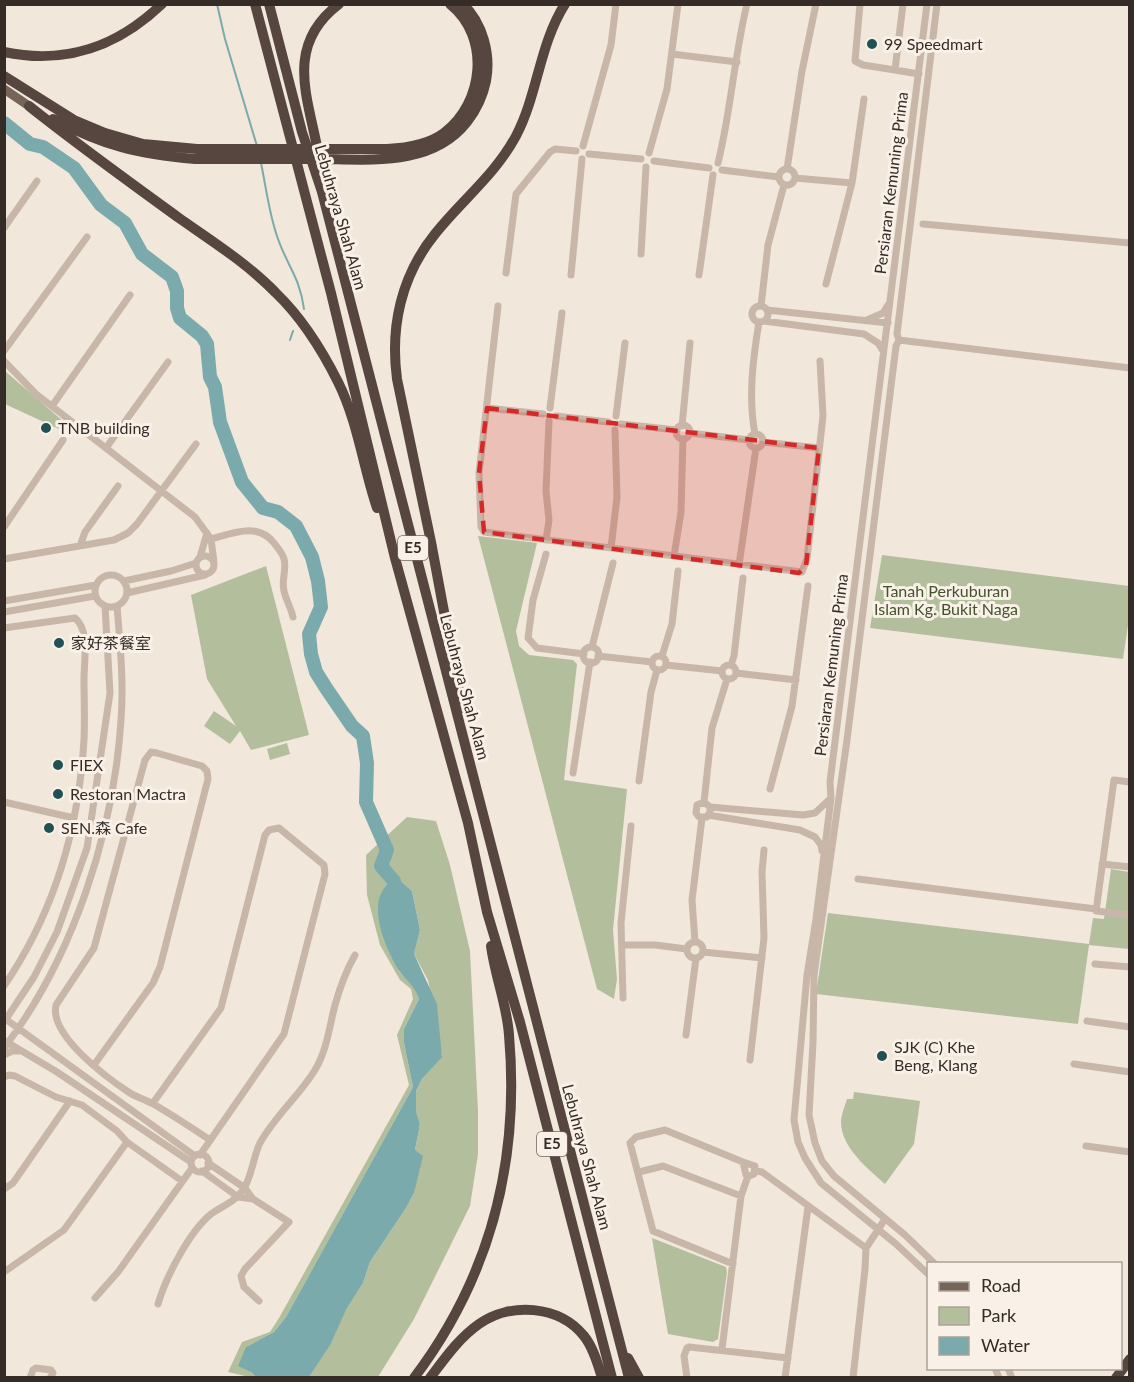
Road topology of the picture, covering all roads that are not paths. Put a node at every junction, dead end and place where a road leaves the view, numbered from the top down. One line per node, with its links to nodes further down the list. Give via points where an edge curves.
1 (162, 4): 16 (highway, via 123,36 94,49 38,57)
2 (255, 4): 101 (highway, Lebuhraya Shah Alam / E5)
3 (269, 4): 44 (highway, Lebuhraya Shah Alam / E5)
4 (339, 4): 44 (highway, via 315,32 303,67 304,91 321,166)
5 (450, 4): 29 (highway, via 470,28 476,47 477,78 470,99 458,120 443,134)
6 (463, 4): 29 (highway, via 478,24 486,50 487,78 479,104 460,130 442,145 424,153)
7 (565, 4): 134 (highway, via 549,34 529,107 515,138 493,171 422,251 406,282 395,330 397,379 469,739)
8 (616, 4): 25 (street, via 611,45)
9 (678, 4): 17 (street)
10 (747, 4): 18 (street)
11 (816, 4): 37 (street)
12 (860, 4): 19 (street, via 855,61)
13 (903, 4): 19 (street)
14 (927, 4): 20 (street, Persiaran Kemuning Prima)
15 (938, 4): 64 (street, Persiaran Kemuning Prima)
16 (4, 52)
17 (672, 54): 18 (street); 27 (street, via 667,89)
18 (737, 62): 34 (street)
19 (895, 70): 20 (street)
20 (919, 74): 55 (street, Persiaran Kemuning Prima)
21 (4, 76): 28 (highway, via 74,120 105,133 143,144)
22 (4, 89): 24 (main road)
23 (864, 99): 42 (street)
24 (29, 106): 28 (highway, via 80,133 126,149 195,159); 101 (highway, via 249,268 296,314 326,359 348,407 367,480)
25 (583, 146): 26 (street); 30 (street)
26 (576, 151): 31 (street); 50 (street, via 550,152 516,194)
27 (649, 153): 32 (street); 33 (street)
28 (233, 154): 29 (highway)
29 (387, 154)
30 (589, 154): 31 (street); 32 (street)
31 (582, 159): 51 (street)
32 (641, 159): 35 (street)
33 (654, 161): 35 (street); 36 (street)
34 (720, 166): 36 (street, via 712,163); 38 (street, via 719,174); 39 (street)
35 (646, 167): 49 (street)
36 (709, 168): 38 (street)
37 (788, 169): 39 (street); 40 (street)
38 (714, 175): 52 (street)
39 (778, 177): 43 (street)
40 (795, 178): 42 (street); 43 (street)
41 (37, 181): 46 (street)
42 (852, 183): 53 (street)
43 (784, 185): 57 (street, via 768,245)
44 (321, 192): 134 (highway, Lebuhraya Shah Alam / E5)
45 (923, 224): 48 (street)
46 (4, 228)
47 (87, 237): 65 (street)
48 (1130, 243)
49 (641, 254)
50 (506, 273)
51 (571, 275)
52 (699, 275)
53 (826, 284)
54 (129, 295): 71 (street)
55 (891, 297): 59 (street, via 887,309); 61 (street, Persiaran Kemuning Prima)
56 (498, 306): 72 (street)
57 (764, 308): 59 (street); 60 (street, via 768,317); 60 (street, via 754,309 752,314)
58 (562, 313): 73 (street)
59 (867, 320): 61 (street)
60 (762, 322): 69 (street, via 864,334 882,347); 83 (street, via 753,381)
61 (888, 323): 64 (street); 69 (street, Persiaran Kemuning Prima)
62 (625, 343): 76 (street)
63 (690, 343): 80 (street)
64 (897, 343): 70 (street); 172 (street, Persiaran Kemuning Prima, via 814,975)
65 (4, 351)
66 (4, 361): 71 (street)
67 (820, 361): 91 (street, via 823,416)
68 (168, 362): 89 (street)
69 (882, 365): 139 (street, Persiaran Kemuning Prima)
70 (1130, 368)
71 (52, 406): 89 (street)
72 (488, 408): 74 (street); 96 (street, via 479,473 482,530)
73 (550, 408): 74 (street); 75 (street)
74 (543, 414): 77 (street)
75 (556, 416): 77 (street); 78 (street)
76 (616, 417): 78 (street); 79 (street)
77 (549, 421): 96 (street)
78 (608, 422): 81 (street)
79 (621, 424): 80 (street); 81 (street)
80 (679, 428): 82 (street, via 688,427); 84 (street, via 678,436)
81 (615, 430): 98 (street, via 617,497)
82 (690, 433): 84 (street); 86 (street)
83 (755, 434): 86 (street); 87 (street)
84 (683, 439): 100 (street, via 681,512)
85 (63, 440): 94 (street)
86 (748, 440): 90 (street)
87 (763, 442): 90 (street); 91 (street)
88 (196, 444): 93 (street)
89 (106, 448): 93 (street)
90 (756, 448): 106 (street)
91 (819, 448): 106 (street, via 805,570 800,573)
92 (118, 486): 97 (street, via 85,532)
93 (161, 490): 95 (street, via 195,517); 97 (street, via 128,533 114,540)
94 (4, 527)
95 (209, 536): 103 (street); 104 (street); 119 (street, via 246,530 259,530 269,536 284,558 282,581)
96 (546, 540): 98 (street)
97 (80, 546): 102 (street)
98 (611, 548): 100 (street)
99 (546, 554): 122 (street, via 533,600 528,638 537,648)
100 (674, 556): 106 (street)
101 (395, 558): 153 (highway, Lebuhraya Shah Alam / E5, via 468,822)
102 (4, 559)
103 (198, 560): 104 (street, via 207,556); 108 (street, via 197,571); 110 (street, via 171,572)
104 (214, 562): 108 (street, via 212,571)
105 (613, 563): 121 (street)
106 (739, 565)
107 (678, 571): 124 (street, via 672,624)
108 (205, 575): 113 (street)
109 (743, 578): 128 (street)
110 (124, 581): 111 (street, via 111,575); 113 (street)
111 (96, 585): 114 (street); 115 (street)
112 (808, 586): 133 (street)
113 (127, 593): 117 (street)
114 (95, 596): 116 (street); 118 (street)
115 (4, 602)
116 (105, 606): 117 (street); 167 (street, via 110,693 87,848 57,932 34,977)
117 (117, 606): 166 (street, via 122,658 121,721 114,783 102,838 59,958)
118 (4, 612)
119 (293, 617)
120 (4, 628): 144 (street, via 75,618 82,626 84,739)
121 (592, 647): 122 (street); 123 (street)
122 (584, 654): 125 (street)
123 (598, 656): 125 (street); 126 (street)
124 (662, 657): 126 (street); 127 (street)
125 (590, 662): 135 (street)
126 (652, 662): 129 (street)
127 (666, 665): 129 (street); 130 (street)
128 (731, 665): 130 (street); 131 (street)
129 (657, 670): 136 (street)
130 (722, 670): 132 (street, via 723,677)
131 (736, 673): 132 (street); 133 (street)
132 (728, 679): 141 (street, via 712,728)
133 (796, 680): 138 (street)
134 (471, 772): 213 (highway, Lebuhraya Shah Alam / E5)
135 (573, 772)
136 (639, 781)
137 (1130, 782): 149 (street, via 1114,780)
138 (770, 789)
139 (831, 798): 142 (street, via 815,813); 148 (street, Persiaran Kemuning Prima)
140 (4, 802): 144 (street)
141 (707, 804): 142 (street); 143 (street); 143 (street, via 697,806 695,811)
142 (781, 813): 146 (street)
143 (705, 817): 146 (street); 155 (street, via 692,900)
144 (74, 818): 164 (street, via 65,858 41,922)
145 (631, 826): 156 (street, via 622,901)
146 (779, 827): 148 (street, via 815,837 821,846)
147 (764, 850): 161 (street)
148 (823, 863): 171 (street, Persiaran Kemuning Prima)
149 (1102, 864): 150 (street); 152 (street)
150 (1130, 867)
151 (858, 879): 152 (street)
152 (1096, 909): 154 (street)
153 (487, 912): 218 (highway, via 509,1033 508,1149 502,1188 471,1285 441,1341); 221 (highway, Lebuhraya Shah Alam / E5, via 523,1033)
154 (1130, 915)
155 (695, 942): 157 (street); 158 (street)
156 (622, 945): 157 (street); 165 (street)
157 (687, 949): 160 (street)
158 (703, 952): 160 (street); 161 (street)
159 (355, 955): 197 (street, via 340,988 323,1055 309,1080 259,1145)
160 (696, 958): 173 (street)
161 (762, 958): 178 (street)
162 (1095, 964): 163 (street)
163 (1130, 967)
164 (4, 986)
165 (623, 998)
166 (25, 1017): 169 (street); 174 (street)
167 (5, 1020): 169 (street)
168 (1087, 1021): 170 (street)
169 (19, 1028): 174 (street); 175 (street)
170 (1130, 1028)
171 (803, 1030): 172 (street); 204 (street, Persiaran Kemuning Prima, via 794,1120 798,1142 821,1183)
172 (814, 1030): 203 (street, Persiaran Kemuning Prima, via 809,1115 815,1143 834,1176)
173 (686, 1035)
174 (37, 1040): 189 (street)
175 (6, 1043): 176 (street)
176 (21, 1052): 177 (street); 189 (street)
177 (4, 1055)
178 (750, 1060)
179 (1074, 1064): 181 (street)
180 (94, 1065): 180 (street, via 153,983 160,967 208,779 207,771 194,763 158,753 147,755 94,948 54,1013 62,1033); 184 (street, via 130,1093)
181 (1130, 1072)
182 (4, 1077): 183 (street, via 15,1076)
183 (70, 1101): 186 (street, via 82,1105); 198 (street, via 13,1183)
184 (153, 1103): 185 (street); 185 (street, via 221,1008 265,835 279,828 326,870 284,1034)
185 (210, 1140): 189 (street)
186 (127, 1142): 196 (street); 208 (street, via 64,1230)
187 (1086, 1146): 188 (street)
188 (1130, 1152)
189 (195, 1160): 191 (street, via 206,1157); 192 (street, via 196,1172); 196 (street)
190 (743, 1162): 193 (street, via 665,1130 631,1140); 194 (street, via 753,1165); 195 (street)
191 (208, 1163): 192 (street); 197 (street)
192 (202, 1172): 200 (street)
193 (639, 1172): 199 (street, via 663,1166); 207 (street, via 655,1233)
194 (756, 1172): 195 (street); 202 (street, via 762,1172)
195 (748, 1176): 199 (street)
196 (182, 1181): 210 (street)
197 (245, 1188): 200 (street); 201 (street)
198 (4, 1189)
199 (741, 1196): 207 (street)
200 (238, 1197): 201 (street); 212 (street, via 210,1215 201,1226 180,1255)
201 (253, 1199): 211 (street, via 289,1222 241,1276 244,1287)
202 (808, 1207): 205 (street); 215 (street)
203 (885, 1219): 204 (street); 206 (street, Persiaran Kemuning Prima)
204 (879, 1230): 205 (street); 209 (street, Persiaran Kemuning Prima)
205 (866, 1248): 226 (street)
206 (934, 1262)
207 (733, 1264): 214 (street)
208 (4, 1272)
209 (927, 1273)
210 (95, 1298)
211 (260, 1301)
212 (158, 1304)
213 (621, 1344): 222 (highway, Lebuhraya Shah Alam / E5); 223 (highway)
214 (722, 1349): 215 (street); 224 (street, via 687,1348)
215 (788, 1358): 225 (street)
216 (30, 1377): 217 (street, via 36,1368 51,1370)
217 (50, 1377)
218 (414, 1377)
219 (430, 1377): 220 (highway, via 454,1347 482,1322 497,1314 523,1309 561,1318 584,1336)
220 (602, 1377)
221 (612, 1377)
222 (629, 1377)
223 (639, 1377)
224 (687, 1377)
225 (785, 1377)
226 (853, 1377)

